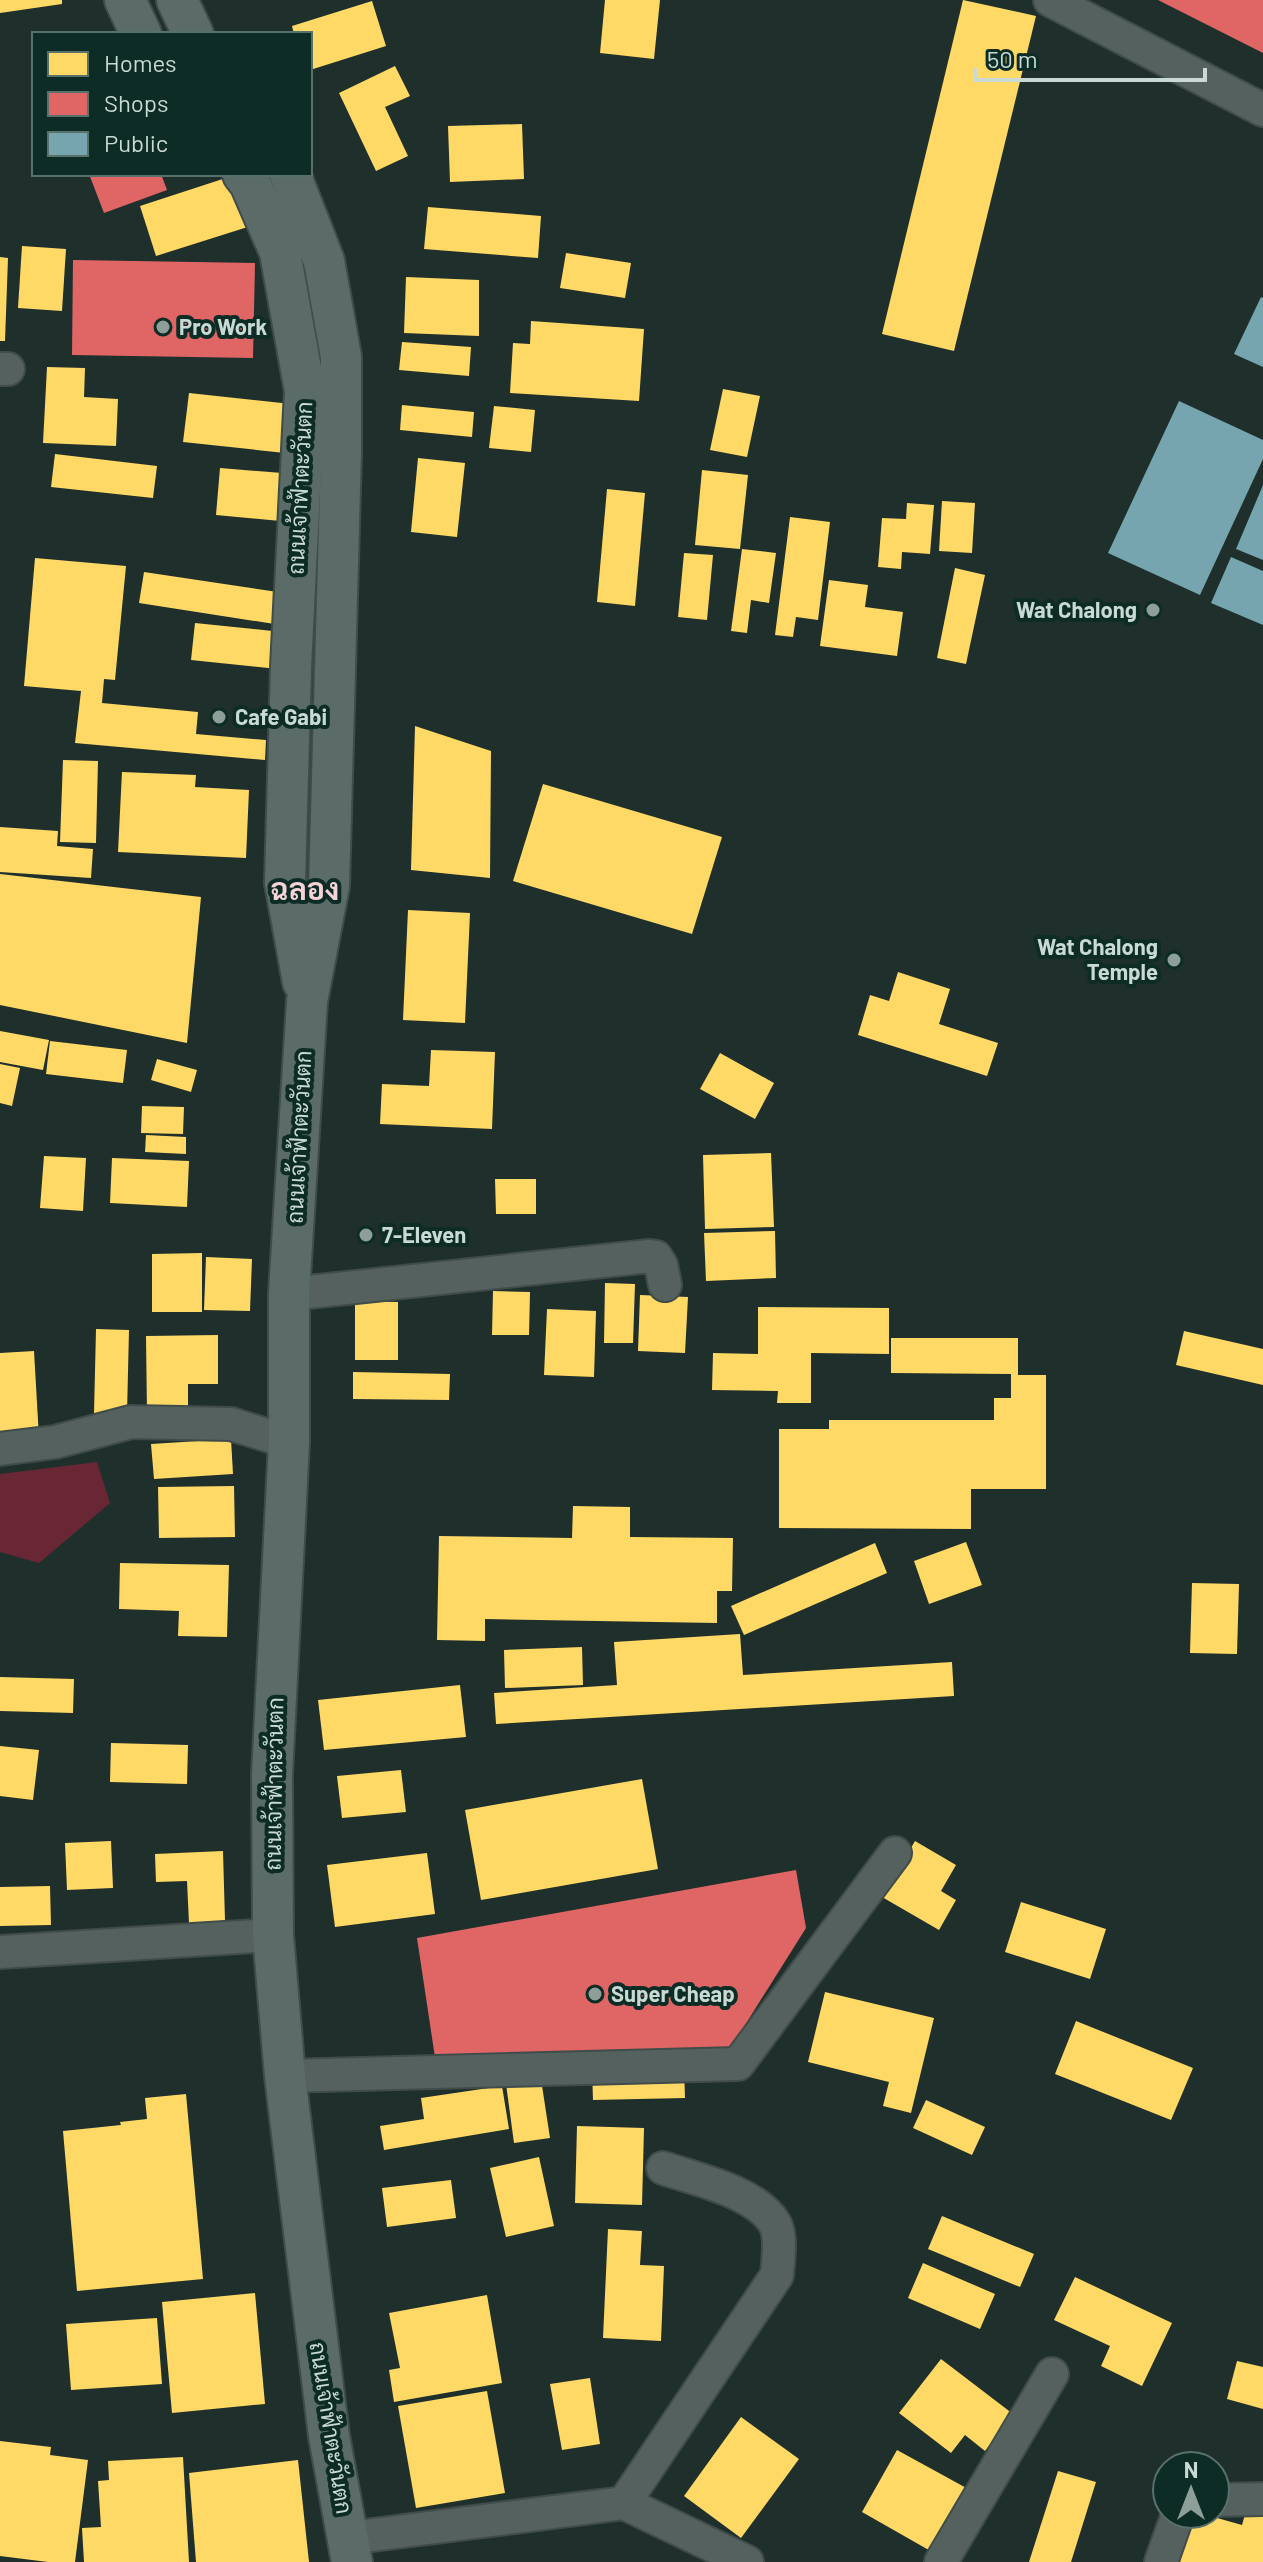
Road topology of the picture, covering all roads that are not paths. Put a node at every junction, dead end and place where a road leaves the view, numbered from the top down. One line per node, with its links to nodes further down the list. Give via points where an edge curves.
1 (125, 0): 4 (main road)
2 (177, 0): 5 (main road)
3 (1050, 0): 6 (street)
4 (140, 32)
5 (192, 32)
6 (1263, 110)
7 (244, 176): 9 (main road, ถนนเจ้าฟ้าตะวันตก, via 280,252 305,391)
8 (291, 176): 10 (main road, ถนนเจ้าฟ้าตะวันตก, via 324,261 341,357)
9 (296, 576): 10 (main road); 11 (main road, ถนนเจ้าฟ้าตะวันตก)
10 (338, 583): 12 (main road, ถนนเจ้าฟ้าตะวันตก)
11 (291, 667): 12 (main road); 13 (main road, ถนนเจ้าฟ้าตะวันตก, via 285,883)
12 (337, 675): 13 (main road, ถนนเจ้าฟ้าตะวันตก, via 329,886)
13 (307, 1001): 15 (main road, ถนนเจ้าฟ้าตะวันตก)
14 (665, 1285): 15 (street, via 661,1265 650,1256)
15 (289, 1294): 16 (main road, ถนนเจ้าฟ้าตะวันตก)
16 (289, 1442): 17 (street, via 231,1424 131,1422 55,1442); 19 (main road, ถนนเจ้าฟ้าตะวันตก, via 272,1775)
17 (0, 1449)
18 (895, 1853): 21 (street, via 738,2064)
19 (273, 1935): 20 (street); 21 (main road, ถนนเจ้าฟ้าตะวันตก)
20 (0, 1952)
21 (285, 2076): 28 (main road, ถนนเจ้าฟ้าตะวันตก, via 329,2436)
22 (663, 2168): 26 (street, via 732,2191 758,2207 776,2225 777,2275)
23 (1052, 2374): 30 (street)
24 (1263, 2499): 25 (street)
25 (1231, 2500)
26 (624, 2503): 28 (street); 29 (street)
27 (1172, 2530): 31 (street)
28 (350, 2550)
29 (747, 2562)
30 (941, 2562)
31 (1161, 2562)

